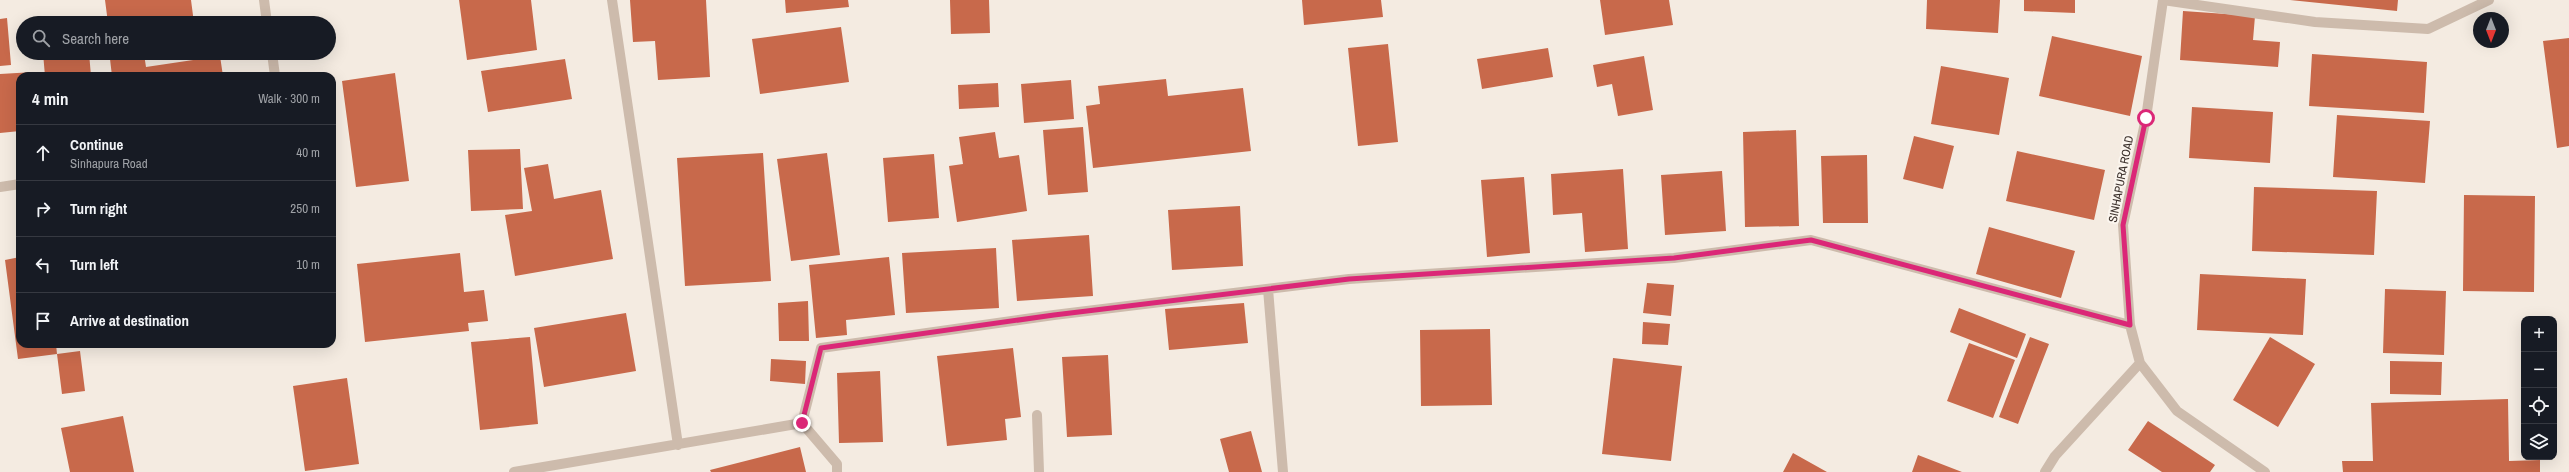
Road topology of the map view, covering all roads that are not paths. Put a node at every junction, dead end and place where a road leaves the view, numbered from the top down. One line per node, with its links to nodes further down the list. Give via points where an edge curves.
1 (264, 0): 5 (street)
2 (612, 0): 15 (street)
3 (2163, 0): 4 (street, via 2315,22 2428,29); 11 (street, SINHAPURA ROAD, via 2146,118 2123,225)
4 (2489, 0)
5 (266, 16)
6 (273, 60): 7 (street)
7 (274, 72)
8 (16, 185): 9 (street)
9 (0, 187)
10 (1268, 289): 11 (street, via 1349,279 1674,258 1811,240); 14 (street, via 1054,315 821,348); 20 (street)
11 (2130, 325): 12 (street, SINHAPURA ROAD)
12 (2140, 363): 21 (street, via 2055,456); 22 (street, SINHAPURA ROAD, via 2177,411)
13 (1037, 415): 19 (street)
14 (802, 423): 15 (street); 18 (street, via 837,464)
15 (678, 444): 16 (street)
16 (553, 469): 17 (street)
17 (514, 472)
18 (837, 472)
19 (1039, 472)
20 (1283, 472)
21 (2045, 472)
22 (2265, 472)

